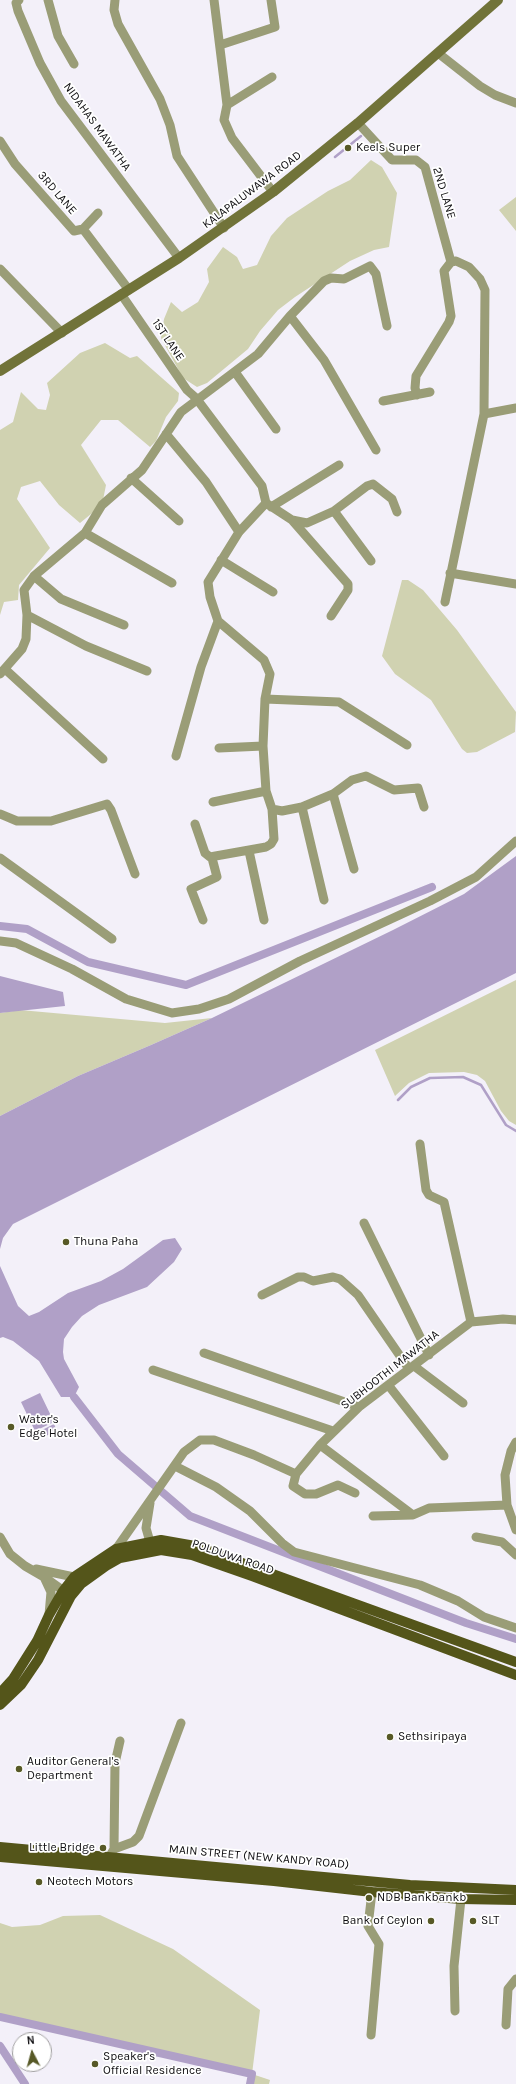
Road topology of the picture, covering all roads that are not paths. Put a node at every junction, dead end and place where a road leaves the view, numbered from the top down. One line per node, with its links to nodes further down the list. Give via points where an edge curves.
1 (19, 0): 19 (street, NIDAHAS MAWATHA, via 16,3 18,11 40,63 61,101)
2 (48, 0): 9 (street, via 58,36)
3 (115, 0): 17 (street, via 114,10 118,24 160,99 170,125 177,156)
4 (214, 0): 7 (street)
5 (271, 0): 7 (street, via 275,27)
6 (498, 0): 8 (street, KALAPALUWAWA ROAD)
7 (220, 44): 12 (street)
8 (438, 53): 11 (street, via 480,86); 13 (street, KALAPALUWAWA ROAD)
9 (74, 64)
10 (272, 77): 12 (street)
11 (516, 103)
12 (227, 105): 15 (street, via 224,120 232,138)
13 (358, 123): 15 (street, KALAPALUWAWA ROAD); 20 (street, 2ND LANE, via 392,160 416,160 425,167)
14 (0, 141): 18 (street, 3RD LANE, via 15,164 74,231)
15 (273, 192): 17 (street, KALAPALUWAWA ROAD)
16 (98, 213): 18 (street)
17 (224, 228): 19 (street, KALAPALUWAWA ROAD)
18 (83, 230): 22 (street, 3RD LANE)
19 (179, 258): 22 (street, KALAPALUWAWA ROAD)
20 (451, 262): 29 (street, via 444,271 450,322 416,376); 33 (street, via 456,261 469,267 480,279 485,290)
21 (0, 269): 25 (street)
22 (125, 292): 25 (street, KALAPALUWAWA ROAD); 30 (street, 1ST LANE, via 187,390)
23 (290, 316): 24 (street, via 324,281 331,278 344,279 370,266 376,274); 27 (street, via 258,354); 36 (street, via 324,360)
24 (387, 326)
25 (62, 333): 26 (street, KALAPALUWAWA ROAD)
26 (0, 371)
27 (235, 372): 30 (street); 34 (street)
28 (430, 392): 29 (street)
29 (417, 395): 31 (street)
30 (196, 398): 35 (street, via 181,412); 39 (street, 1ST LANE, via 262,486)
31 (383, 401)
32 (516, 408): 33 (street)
33 (484, 414): 48 (street)
34 (276, 429)
35 (166, 434): 38 (street, via 142,470); 44 (street, via 206,482)
36 (376, 450)
37 (340, 465): 39 (street)
38 (131, 478): 42 (street); 45 (street, via 102,505)
39 (268, 505): 43 (street); 44 (street)
40 (334, 510): 41 (street, via 373,484 392,499); 43 (street, via 308,523); 47 (street)
41 (397, 512)
42 (179, 520)
43 (292, 520): 55 (street, via 348,584 348,590)
44 (239, 532): 46 (street)
45 (85, 533): 49 (street); 50 (street)
46 (221, 560): 52 (street); 56 (street, via 208,582)
47 (372, 560)
48 (450, 573): 51 (street); 53 (street)
49 (34, 576): 54 (street, via 24,590); 57 (street, via 61,600)
50 (172, 583)
51 (516, 584)
52 (273, 592)
53 (445, 602)
54 (27, 616): 58 (street, via 86,646); 59 (street, via 26,638 22,649)
55 (331, 616)
56 (218, 621): 60 (street, via 264,660 270,674); 64 (street, via 201,667)
57 (124, 625)
58 (147, 671)
59 (3, 672): 65 (street)
60 (265, 699): 61 (street, via 339,702); 62 (street)
61 (407, 745)
62 (263, 746): 63 (street); 66 (street)
63 (218, 748)
64 (176, 756)
65 (102, 759)
66 (266, 791): 68 (street); 71 (street)
67 (333, 794): 69 (street); 70 (street, via 352,780 366,776 394,790 418,788); 78 (street)
68 (212, 802)
69 (302, 807): 71 (street, via 282,811); 80 (street)
70 (424, 807)
71 (272, 809): 75 (street, via 272,844)
72 (1, 816): 79 (street, via 17,821 51,821 107,804 112,810)
73 (195, 824): 77 (street, via 205,853)
74 (516, 841): 84 (street, via 476,877 229,999 199,1009 172,1013 126,999 37,952 16,943)
75 (249, 851): 77 (street); 82 (street)
76 (0, 858): 83 (street)
77 (212, 858): 81 (street, via 217,877 191,889)
78 (354, 869)
79 (135, 874)
80 (324, 900)
81 (203, 920)
82 (264, 920)
83 (112, 939)
84 (0, 942)
85 (420, 1144): 89 (street, via 426,1190 429,1195 444,1202)
86 (364, 1223): 91 (street)
87 (262, 1296): 92 (street, via 298,1277 316,1282 333,1277 340,1279 358,1295)
88 (516, 1320): 89 (street)
89 (471, 1322): 91 (street, SUBHOOTHI MAWATHA)
90 (204, 1353): 96 (street)
91 (429, 1354): 92 (street, SUBHOOTHI MAWATHA)
92 (412, 1368): 94 (street, SUBHOOTHI MAWATHA); 95 (street)
93 (153, 1370): 97 (street)
94 (388, 1386): 96 (street, SUBHOOTHI MAWATHA); 100 (street)
95 (463, 1403)
96 (359, 1407): 97 (street, SUBHOOTHI MAWATHA)
97 (333, 1430): 99 (street, SUBHOOTHI MAWATHA)
98 (516, 1442): 105 (street, via 505,1475)
99 (320, 1445): 102 (street, SUBHOOTHI MAWATHA); 106 (street)
100 (444, 1456)
101 (175, 1466): 102 (street, via 184,1452 200,1440 214,1440); 104 (street); 120 (street, via 216,1487 250,1511 294,1552 420,1585 458,1601 484,1617)
102 (296, 1474): 103 (street, via 293,1486 305,1494 316,1494 338,1485)
103 (355, 1493)
104 (151, 1497): 111 (street); 112 (street)
105 (507, 1505): 106 (street, via 429,1508); 108 (street)
106 (413, 1515): 107 (street)
107 (372, 1516)
108 (516, 1530)
109 (0, 1537): 114 (street, via 10,1554)
110 (476, 1537): 113 (street, via 502,1542)
111 (146, 1545): 112 (main road, POLDUWA ROAD); 115 (main road, POLDUWA ROAD); 118 (main road, POLDUWA ROAD, via 106,1566)
112 (116, 1549): 117 (main road, POLDUWA ROAD)
113 (516, 1555)
114 (25, 1566): 116 (street); 117 (street)
115 (254, 1571): 122 (main road, POLDUWA ROAD); 123 (main road, POLDUWA ROAD)
116 (44, 1577): 118 (street); 119 (street, via 50,1592)
117 (74, 1577): 118 (main road, POLDUWA ROAD)
118 (67, 1594): 119 (main road, POLDUWA ROAD); 121 (main road, POLDUWA ROAD)
119 (49, 1615): 121 (main road, POLDUWA ROAD)
120 (516, 1628)
121 (41, 1643): 124 (main road, POLDUWA ROAD); 125 (main road, POLDUWA ROAD, via 38,1660 21,1685)
122 (516, 1662)
123 (516, 1675)
124 (0, 1693)
125 (0, 1705)
126 (181, 1723): 129 (street, via 139,1836 133,1842)
127 (120, 1741): 129 (street, via 115,1763)
128 (0, 1847): 129 (main road, MAIN STREET (NEW KANDY ROAD))
129 (112, 1852): 131 (main road, MAIN STREET (NEW KANDY ROAD), via 410,1885)
130 (0, 1857): 132 (main road, MAIN STREET (NEW KANDY ROAD))
131 (516, 1890)
132 (372, 1892): 133 (main road, MAIN STREET (NEW KANDY ROAD)); 138 (street, via 368,1926 379,1944)
133 (461, 1899): 134 (main road, MAIN STREET (NEW KANDY ROAD)); 136 (street, via 454,1966)
134 (516, 1900)
135 (516, 1979): 137 (street, via 508,1989)
136 (455, 2011)
137 (506, 2025)
138 (371, 2035)

